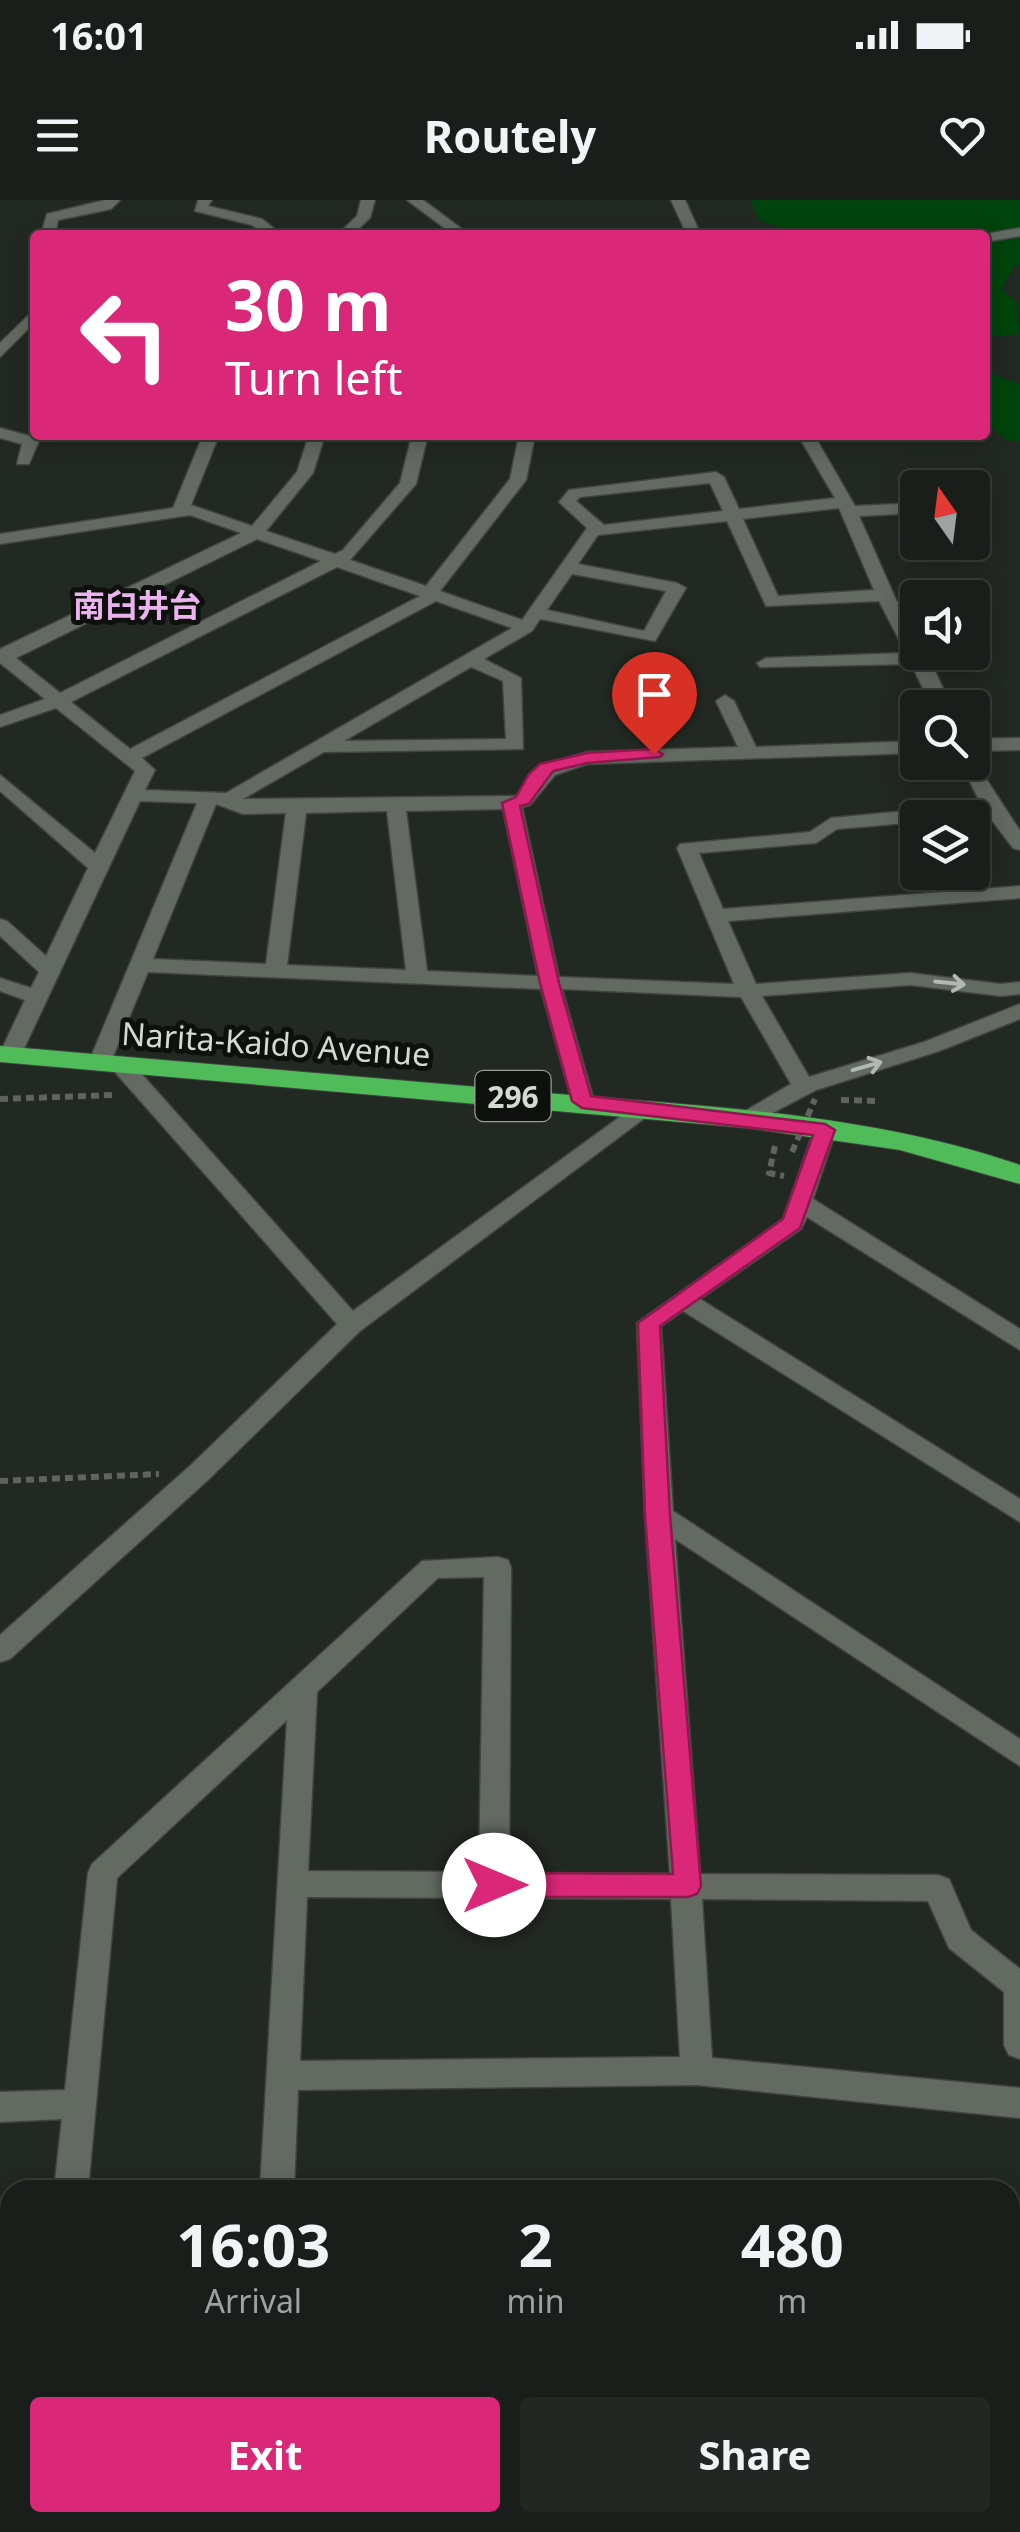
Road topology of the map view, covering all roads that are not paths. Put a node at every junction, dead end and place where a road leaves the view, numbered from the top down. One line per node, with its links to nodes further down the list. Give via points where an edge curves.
1 (113, 200): 6 (street, via 52,217)
2 (205, 200): 7 (street, via 200,208)
3 (368, 200): 8 (street, via 363,218)
4 (414, 200): 9 (street)
5 (678, 200): 10 (street)
6 (49, 230)
7 (269, 230)
8 (350, 230)
9 (457, 230)
10 (692, 230)
11 (1020, 232): 12 (street)
12 (990, 237)
13 (30, 318): 14 (street)
14 (0, 352)
15 (0, 433): 16 (street)
16 (30, 440)
17 (32, 440): 23 (street)
18 (209, 440): 26 (street)
19 (315, 440): 29 (street, via 305,473)
20 (419, 440): 31 (street, via 408,484)
21 (526, 440): 33 (street, via 518,480)
22 (809, 440): 24 (street)
23 (23, 460)
24 (847, 506): 25 (street); 27 (street); 34 (street)
25 (900, 507)
26 (180, 512): 29 (street); 30 (street)
27 (733, 516): 28 (street); 28 (street, via 716,477 575,493 567,502); 34 (street, via 772,602)
28 (600, 530): 32 (street)
29 (255, 533): 31 (street); 38 (street)
30 (0, 539)
31 (335, 562): 33 (street); 42 (street)
32 (570, 568): 36 (street); 36 (street, via 677,588 649,638)
33 (433, 594): 36 (street); 50 (street)
34 (888, 601): 35 (street); 37 (street)
35 (900, 603)
36 (532, 620): 40 (street)
37 (900, 622)
38 (2, 656): 42 (street)
39 (900, 659): 41 (street)
40 (470, 660): 48 (street); 48 (street, via 512,678 516,745)
41 (766, 663)
42 (58, 701): 44 (street); 50 (street)
43 (724, 701): 49 (street)
44 (0, 721)
45 (1020, 744): 46 (street)
46 (990, 745)
47 (900, 747): 49 (street)
48 (320, 748): 54 (street)
49 (749, 752): 55 (street, via 587,758 546,768 523,800)
50 (131, 756): 53 (street, via 145,770)
51 (978, 780): 58 (street)
52 (0, 781): 60 (street)
53 (133, 795): 54 (street); 60 (street)
54 (219, 798): 57 (street, via 244,808); 64 (street)
55 (510, 803): 56 (street); 68 (street)
56 (396, 805): 57 (street); 67 (street)
57 (298, 806): 65 (street)
58 (993, 809): 59 (street); 62 (street, via 831,824 816,838 687,848)
59 (1020, 844)
60 (98, 866): 66 (street)
61 (1020, 892): 62 (street)
62 (714, 916): 71 (street)
63 (0, 925): 66 (street)
64 (140, 965): 65 (street); 75 (street)
65 (276, 971): 67 (street)
66 (50, 972): 72 (street)
67 (417, 977): 68 (street)
68 (550, 983): 71 (street); 77 (street)
69 (0, 984): 72 (street)
70 (1020, 988): 71 (street, one-way to 70, via 886,978)
71 (748, 991): 76 (street)
72 (38, 998): 74 (street)
73 (1020, 1011): 76 (street, one-way to 73)
74 (5, 1054): 75 (highway, Narita-Kaido Avenue / 296)
75 (111, 1065): 77 (highway, Narita-Kaido Avenue / 296); 84 (street)
76 (809, 1092): 79 (street, via 779,1095)
77 (582, 1101): 78 (highway, Narita-Kaido Avenue / 296)
78 (646, 1108): 79 (highway, Narita-Kaido Avenue / 296); 84 (street)
79 (748, 1119): 80 (highway, Narita-Kaido Avenue / 296)
80 (825, 1130): 81 (highway, Narita-Kaido Avenue / 296, via 960,1154); 82 (street)
81 (1020, 1175)
82 (800, 1202): 83 (street, via 793,1223); 85 (street)
83 (682, 1299): 86 (street); 87 (street, via 649,1323)
84 (351, 1325): 88 (street, via 200,1472)
85 (1020, 1341)
86 (1020, 1512)
87 (658, 1515): 90 (street); 93 (street)
88 (0, 1650)
89 (303, 1686): 91 (street); 92 (street, via 432,1568 498,1567); 99 (street, via 103,1873)
90 (1020, 1754)
91 (292, 1884): 92 (street); 97 (street)
92 (494, 1885): 93 (street)
93 (688, 1886): 94 (street, via 938,1888 960,1939); 96 (street)
94 (1020, 1987): 95 (street)
95 (1020, 2045)
96 (697, 2071): 97 (street); 98 (street)
97 (283, 2076): 102 (street)
98 (1020, 2103)
99 (81, 2104): 100 (street); 101 (street)
100 (0, 2107)
101 (72, 2180)
102 (278, 2180)

